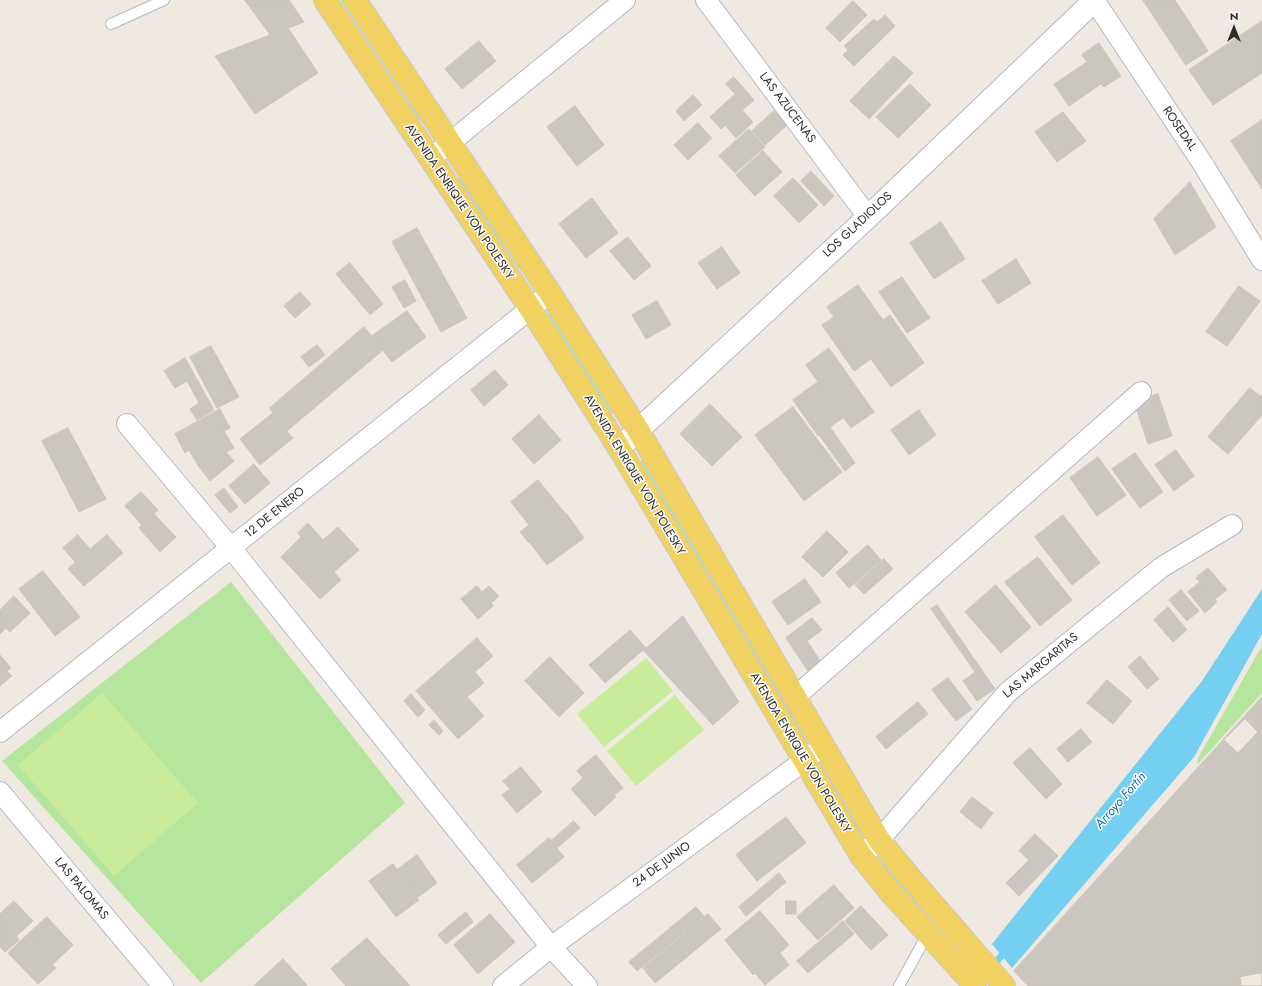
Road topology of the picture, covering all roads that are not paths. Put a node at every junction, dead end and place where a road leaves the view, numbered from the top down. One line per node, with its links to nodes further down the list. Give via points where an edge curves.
1 (164, 0): 7 (lane)
2 (325, 0): 9 (main road, AVENIDA ENRIQUE VON POLESKY)
3 (355, 0): 8 (main road, AVENIDA ENRIQUE VON POLESKY)
4 (624, 0): 8 (street)
5 (706, 0): 10 (street, LAS AZUCENAS)
6 (1094, 0): 10 (street, LOS GLADIOLOS); 11 (street, ROSEDAL)
7 (111, 24)
8 (450, 143): 9 (street); 12 (main road, AVENIDA ENRIQUE VON POLESKY)
9 (430, 159): 13 (main road, AVENIDA ENRIQUE VON POLESKY)
10 (868, 217): 16 (street, LOS GLADIOLOS)
11 (1262, 260)
12 (550, 293): 13 (street, 12 DE ENERO); 16 (main road, AVENIDA ENRIQUE VON POLESKY)
13 (530, 308): 17 (main road, AVENIDA ENRIQUE VON POLESKY); 19 (street, 12 DE ENERO)
14 (1141, 392): 20 (street)
15 (127, 424): 19 (street)
16 (638, 430): 17 (street, LOS GLADIOLOS); 20 (main road, AVENIDA ENRIQUE VON POLESKY)
17 (619, 448): 23 (main road, AVENIDA ENRIQUE VON POLESKY)
18 (1232, 525): 25 (street, LAS MARGARITAS, via 1162,567 1008,692)
19 (231, 548): 21 (street, 12 DE ENERO); 28 (street)
20 (795, 697): 22 (main road, AVENIDA ENRIQUE VON POLESKY)
21 (0, 732)
22 (824, 746): 23 (street, 24 DE JUNIO); 25 (main road, AVENIDA ENRIQUE VON POLESKY)
23 (804, 760): 26 (main road, AVENIDA ENRIQUE VON POLESKY); 28 (street, 24 DE JUNIO)
24 (0, 792): 29 (street, LAS PALOMAS)
25 (879, 840): 26 (street, LAS MARGARITAS); 34 (main road, AVENIDA ENRIQUE VON POLESKY)
26 (861, 856): 27 (main road, AVENIDA ENRIQUE VON POLESKY)
27 (935, 941): 32 (lane); 33 (main road, AVENIDA ENRIQUE VON POLESKY)
28 (551, 947): 30 (street, 24 DE JUNIO); 31 (street)
29 (163, 986)
30 (502, 986)
31 (587, 986)
32 (898, 986)
33 (974, 986)
34 (1004, 986)

